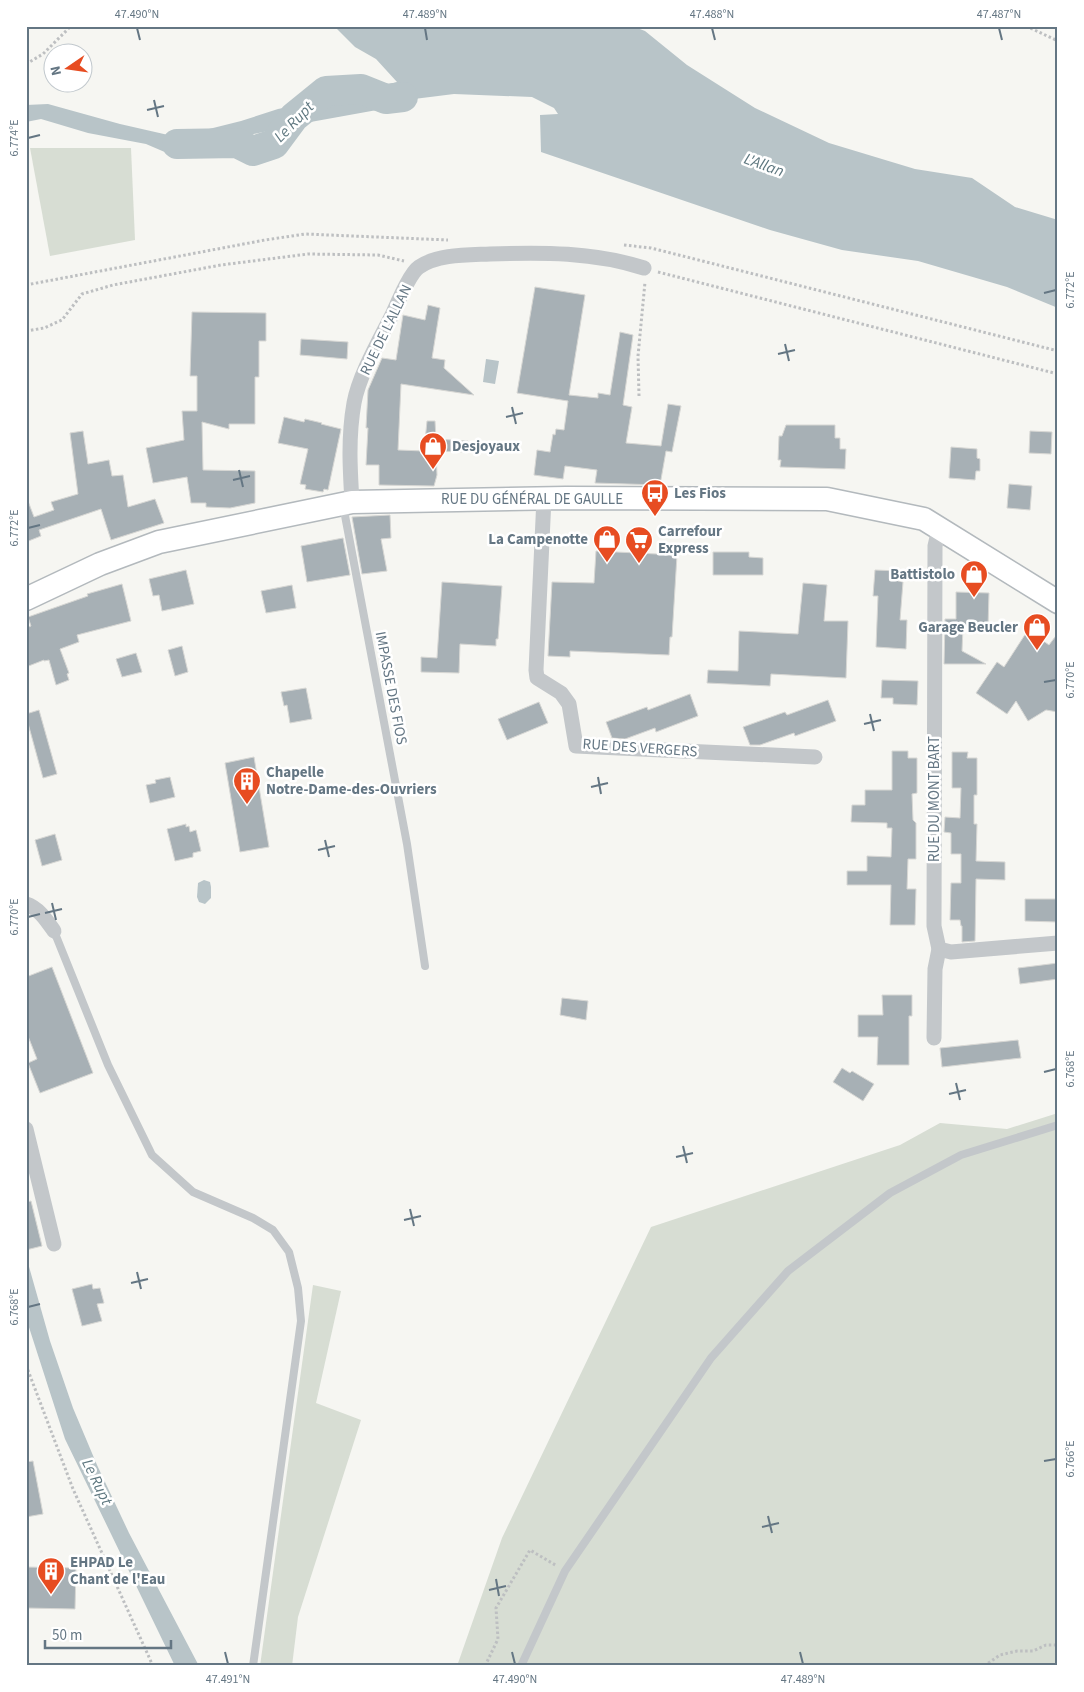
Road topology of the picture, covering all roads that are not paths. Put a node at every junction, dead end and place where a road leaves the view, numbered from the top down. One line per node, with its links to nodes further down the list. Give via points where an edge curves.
1 (644, 268): 3 (street, RUE DE L'ALLAN, via 616,260 543,252 439,258 418,267 404,288 354,402)
2 (544, 498): 3 (main road, RUE DU GÉNÉRAL DE GAULLE); 4 (main road, RUE DU GÉNÉRAL DE GAULLE, via 827,499 924,519); 7 (street, RUE DES VERGERS, via 537,678 561,693 568,704 576,746)
3 (347, 503): 5 (main road, RUE DU GÉNÉRAL DE GAULLE, via 159,542 100,564); 12 (lane, IMPASSE DES FIOS, via 407,844)
4 (939, 529): 6 (main road, RUE DU GÉNÉRAL DE GAULLE); 11 (street, RUE DU MONT BART, via 935,546 934,828 934,926)
5 (26, 599)
6 (1058, 602)
7 (815, 757)
8 (26, 904): 9 (street, via 44,917)
9 (54, 931): 17 (lane, via 108,1065 152,1155 193,1192 273,1230 290,1252 301,1322)
10 (1058, 943): 11 (street, via 951,952)
11 (939, 949): 13 (street, via 935,968)
12 (425, 966)
13 (934, 1038)
14 (1058, 1125): 18 (lane, via 961,1155 908,1183 890,1193 788,1271 711,1358 565,1572)
15 (26, 1129): 16 (street)
16 (54, 1244)
17 (253, 1666)
18 (520, 1666)

